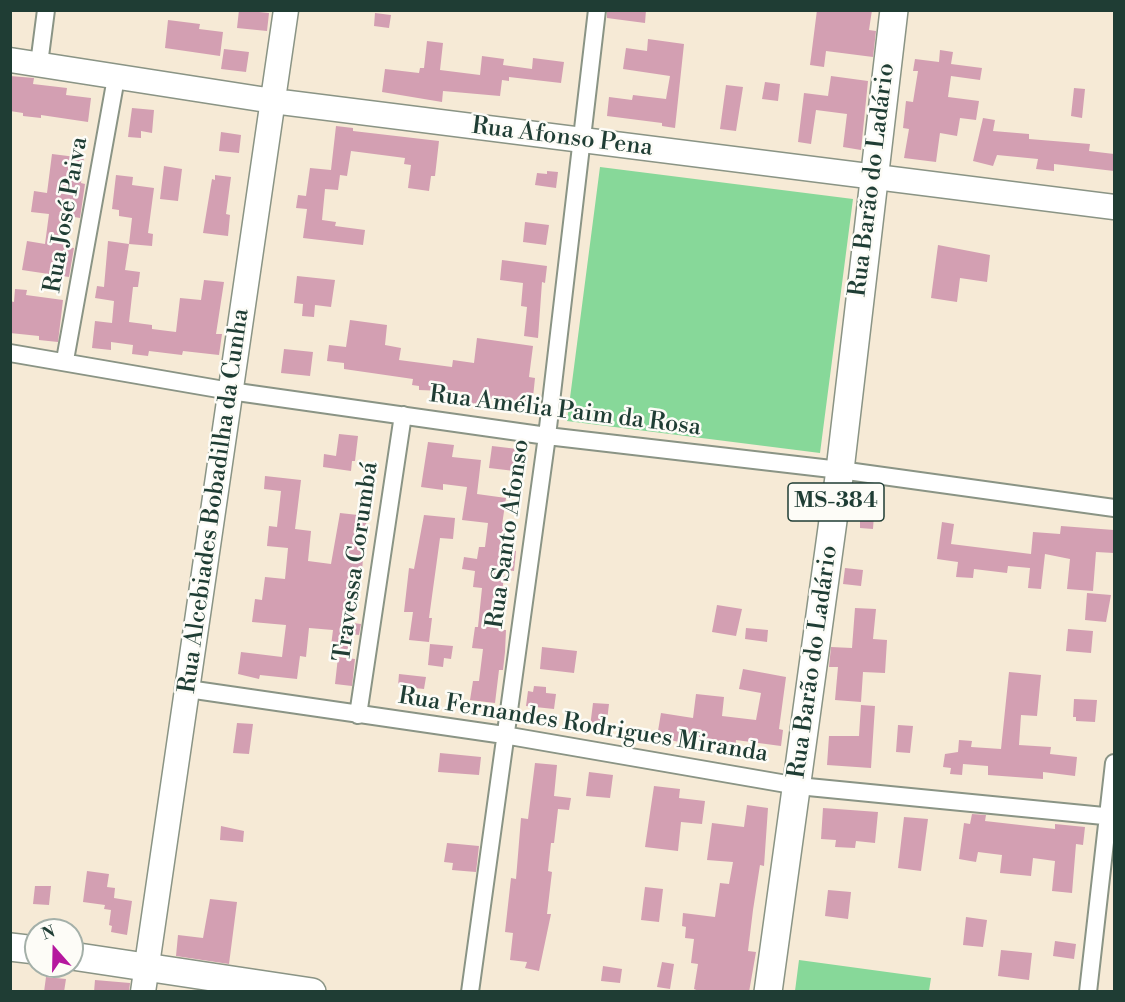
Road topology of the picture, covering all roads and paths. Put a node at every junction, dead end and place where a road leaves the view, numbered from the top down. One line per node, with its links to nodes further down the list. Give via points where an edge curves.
1 (46, 10): 6 (street)
2 (286, 10): 8 (street, Rua Alcebiades Bobadilha da Cunha)
3 (597, 10): 9 (street, Rua Santo Afonso)
4 (894, 10): 10 (main road, Rua Barão do Ladário / MS-384)
5 (10, 60): 6 (street, Rua Afonso Pena)
6 (39, 64): 7 (street, Rua Afonso Pena)
7 (116, 78): 8 (street, Rua Afonso Pena); 13 (street, Rua José Paiva)
8 (273, 101): 9 (street, Rua Afonso Pena); 14 (street, Rua Alcebiades Bobadilha da Cunha)
9 (582, 140): 10 (street, Rua Afonso Pena); 16 (street, Rua Santo Afonso)
10 (873, 177): 11 (street, Rua Afonso Pena); 17 (main road, Rua Barão do Ladário / MS-384)
11 (1114, 207)
12 (10, 353): 13 (street, Rua Amélia Paim da Rosa)
13 (65, 360): 14 (street, Rua Amélia Paim da Rosa)
14 (230, 391): 15 (street, Rua Amélia Paim da Rosa); 19 (street, Rua Alcebiades Bobadilha da Cunha)
15 (403, 415): 16 (street, Rua Amélia Paim da Rosa); 20 (street, Travessa Corumbá)
16 (547, 436): 17 (street, Rua Amélia Paim da Rosa); 21 (street, Rua Santo Afonso)
17 (840, 470): 18 (street, Rua Amélia Paim da Rosa); 23 (main road, Rua Barão do Ladário / MS-384)
18 (1114, 508)
19 (188, 689): 20 (street, Rua Fernandes Rodrigues Miranda); 26 (street, Rua Alcebiades Bobadilha da Cunha)
20 (358, 715): 21 (street, Rua Fernandes Rodrigues Miranda)
21 (504, 735): 23 (street, Rua Fernandes Rodrigues Miranda); 28 (street, Rua Santo Afonso)
22 (1114, 763): 24 (street)
23 (798, 786): 24 (street, Rua Fernandes Rodrigues Miranda); 29 (main road, Rua Barão do Ladário / MS-384)
24 (1112, 816): 30 (street)
25 (84, 960): 26 (main road)
26 (144, 979): 27 (main road)
27 (312, 992)
28 (470, 992)
29 (768, 992)
30 (1088, 992)

